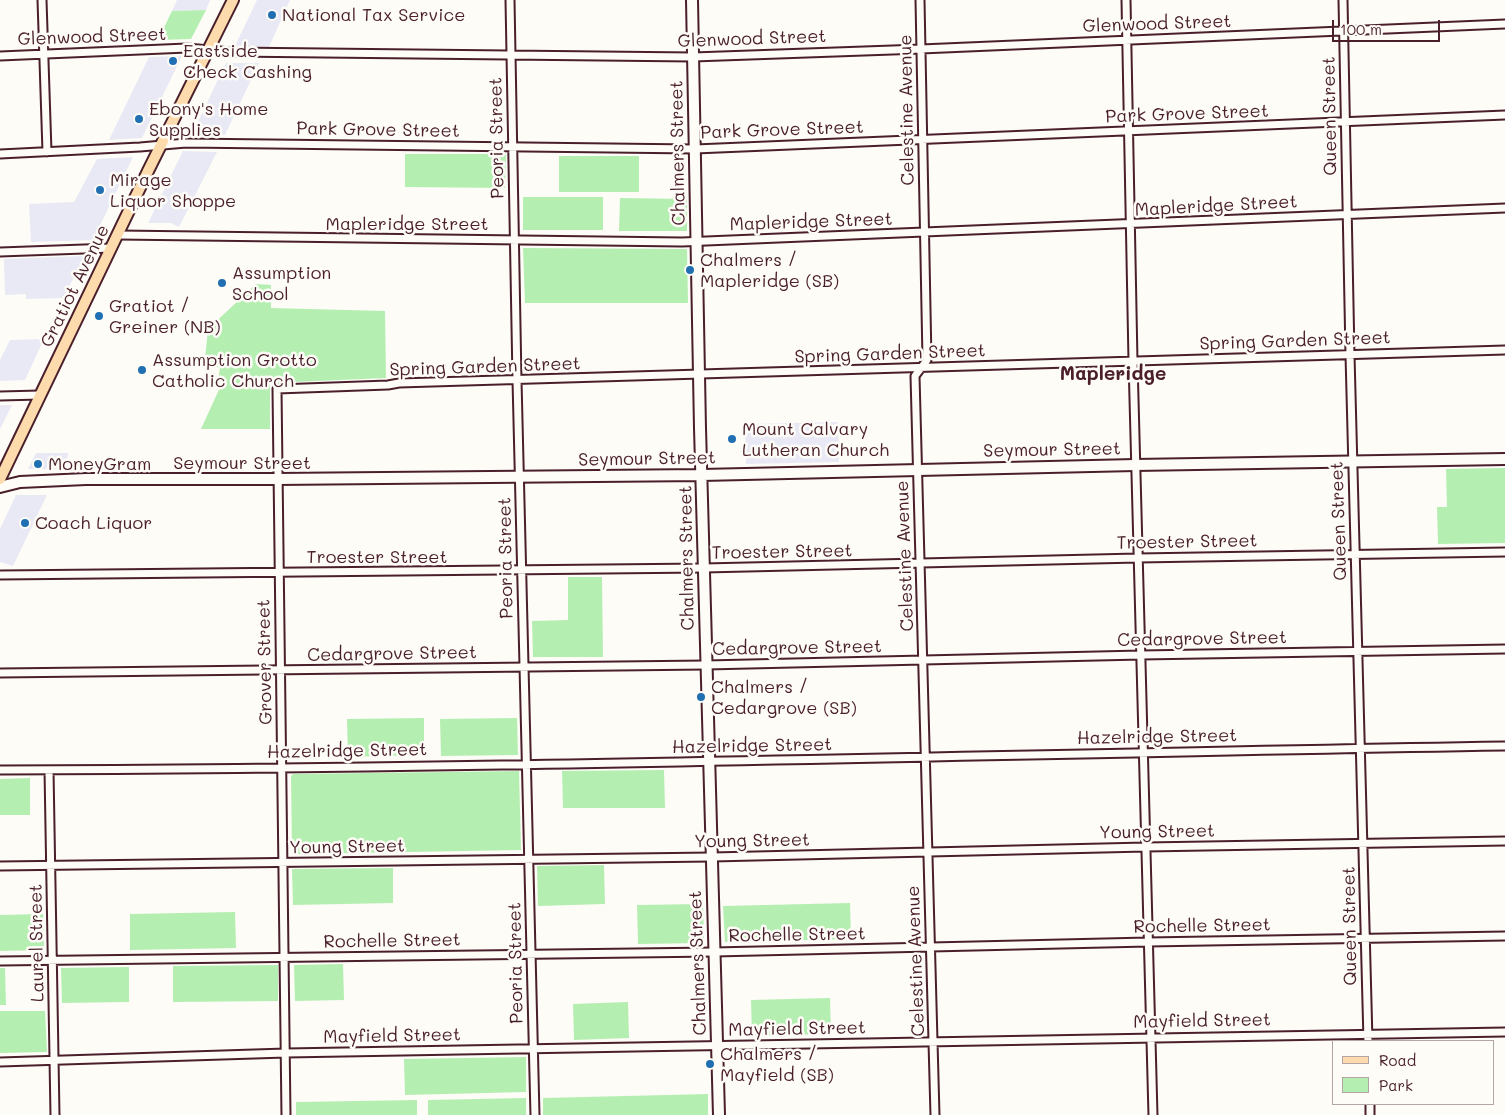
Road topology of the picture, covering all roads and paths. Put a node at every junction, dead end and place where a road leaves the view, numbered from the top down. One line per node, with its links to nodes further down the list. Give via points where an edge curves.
1 (42, 0): 13 (street)
2 (233, 0): 12 (main road, Gratiot Avenue)
3 (510, 0): 14 (street, Peoria Street)
4 (692, 0): 16 (street, Chalmers Street)
5 (920, 0): 11 (street, Celestine Avenue)
6 (1126, 0): 10 (street)
7 (1342, 0): 9 (street, Queen Street)
8 (1505, 24): 9 (street, Glenwood Street)
9 (1343, 31): 10 (street, Glenwood Street); 18 (street, Queen Street)
10 (1127, 40): 11 (street, Glenwood Street); 19 (street)
11 (921, 49): 16 (street, Glenwood Street); 20 (street, Celestine Avenue)
12 (208, 51): 13 (street, Glenwood Street, via 168,49); 14 (street, Glenwood Street); 21 (main road, Gratiot Avenue)
13 (44, 54): 15 (street, Glenwood Street); 24 (street)
14 (511, 55): 16 (street, Glenwood Street); 22 (street, Peoria Street)
15 (0, 56)
16 (693, 57): 23 (street, Chalmers Street)
17 (1505, 115): 18 (street, Park Grove Street)
18 (1345, 122): 19 (street, Park Grove Street); 27 (street, Queen Street)
19 (1128, 131): 20 (street, Park Grove Street); 28 (street)
20 (922, 140): 23 (street, Park Grove Street); 29 (street, Celestine Avenue)
21 (162, 146): 22 (street, Park Grove Street, via 223,143); 24 (street, Park Grove Street); 30 (main road, Gratiot Avenue)
22 (512, 147): 23 (street, Park Grove Street); 31 (street, Peoria Street)
23 (695, 148): 32 (street, Chalmers Street)
24 (47, 152): 25 (street, Park Grove Street)
25 (0, 154)
26 (1505, 208): 27 (street, Mapleridge Street)
27 (1346, 215): 28 (street, Mapleridge Street); 36 (street, Queen Street)
28 (1130, 225): 29 (street, Mapleridge Street); 37 (street)
29 (924, 233): 32 (street, Mapleridge Street); 38 (street, Celestine Avenue, via 927,360)
30 (118, 235): 31 (street, Mapleridge Street); 33 (main road, Gratiot Avenue)
31 (514, 240): 32 (street, Mapleridge Street); 40 (street, Peoria Street)
32 (696, 241): 39 (street, Chalmers Street)
33 (112, 248): 34 (street); 42 (main road, Gratiot Avenue)
34 (0, 252)
35 (1505, 350): 36 (street, Spring Garden Street)
36 (1350, 355): 37 (street, Spring Garden Street); 45 (street, Queen Street)
37 (1133, 361): 38 (street, Spring Garden Street); 46 (street)
38 (921, 368): 39 (street, Spring Garden Street); 47 (street, Celestine Avenue, via 915,376)
39 (699, 374): 40 (street, Spring Garden Street); 48 (street, Chalmers Street)
40 (517, 380): 41 (street, Spring Garden Street); 49 (street, Peoria Street)
41 (277, 389): 51 (street, Grover Street)
42 (40, 395): 43 (street); 50 (main road, Gratiot Avenue)
43 (0, 396)
44 (1505, 459): 45 (street, Seymour Street)
45 (1352, 462): 46 (street, Seymour Street); 54 (street, Queen Street)
46 (1135, 465): 47 (street, Seymour Street); 55 (street)
47 (918, 470): 48 (street, Seymour Street); 56 (street, Celestine Avenue)
48 (702, 475): 49 (street, Seymour Street); 57 (street, Chalmers Street)
49 (519, 477): 51 (street, Seymour Street); 58 (street, Peoria Street)
50 (0, 479)
51 (277, 479): 52 (street, Seymour Street, via 86,479 20,482); 59 (street, Grover Street)
52 (0, 487)
53 (1505, 552): 54 (street, Troester Street)
54 (1355, 555): 55 (street, Troester Street); 62 (street, Queen Street)
55 (1138, 558): 56 (street, Troester Street); 63 (street)
56 (920, 563): 57 (street, Troester Street); 64 (street, Celestine Avenue)
57 (704, 568): 58 (street, Troester Street); 65 (street, Chalmers Street)
58 (521, 570): 59 (street, Troester Street); 66 (street, Peoria Street)
59 (279, 572): 60 (street, Troester Street); 67 (street, Grover Street)
60 (0, 575)
61 (1505, 649): 62 (street, Cedargrove Street)
62 (1358, 651): 63 (street, Cedargrove Street); 70 (street, Queen Street)
63 (1141, 655): 64 (street, Cedargrove Street); 71 (street)
64 (923, 660): 65 (street, Cedargrove Street); 72 (street, Celestine Avenue)
65 (706, 665): 66 (street, Cedargrove Street); 73 (street, Chalmers Street)
66 (524, 667): 67 (street, Cedargrove Street); 74 (street, Peoria Street)
67 (280, 670): 68 (street, Cedargrove Street); 75 (street, Grover Street)
68 (0, 673)
69 (1505, 746): 70 (street, Hazelridge Street)
70 (1360, 748): 71 (street, Hazelridge Street); 79 (street, Queen Street)
71 (1143, 751): 72 (street, Hazelridge Street); 80 (street)
72 (926, 757): 73 (street, Hazelridge Street); 81 (street, Celestine Avenue)
73 (709, 762): 74 (street, Hazelridge Street); 82 (street, Chalmers Street)
74 (526, 764): 75 (street, Hazelridge Street); 83 (street, Peoria Street)
75 (282, 767): 77 (street, Hazelridge Street); 84 (street, Grover Street)
76 (0, 770): 77 (street, Hazelridge Street)
77 (49, 770): 85 (street, Laurel Street)
78 (1505, 842): 79 (street, Young Street)
79 (1363, 844): 80 (street, Young Street); 88 (street, Queen Street)
80 (1146, 847): 81 (street, Young Street); 89 (street)
81 (928, 852): 82 (street, Young Street); 90 (street, Celestine Avenue)
82 (712, 857): 83 (street, Young Street); 91 (street, Chalmers Street)
83 (528, 860): 84 (street, Young Street); 92 (street, Peoria Street)
84 (283, 862): 85 (street, Young Street); 93 (street, Grover Street)
85 (51, 865): 86 (street, Young Street); 94 (street, Laurel Street)
86 (0, 866)
87 (1505, 936): 88 (street, Rochelle Street)
88 (1365, 938): 89 (street, Rochelle Street); 98 (street, Queen Street)
89 (1148, 942): 90 (street, Rochelle Street); 97 (street)
90 (931, 946): 91 (street, Rochelle Street); 99 (street, Celestine Avenue)
91 (714, 952): 92 (street, Rochelle Street); 100 (street, Chalmers Street)
92 (531, 955): 93 (street, Rochelle Street); 101 (street, Peoria Street)
93 (285, 958): 94 (street, Rochelle Street); 102 (street, Grover Street)
94 (52, 960): 95 (street, Rochelle Street); 103 (street, Laurel Street)
95 (0, 961)
96 (1505, 1032): 98 (street, Mayfield Street)
97 (1151, 1037): 98 (street, Mayfield Street); 99 (street, Mayfield Street); 110 (street)
98 (1368, 1038)
99 (933, 1041): 100 (street, Mayfield Street); 109 (street, Celestine Avenue)
100 (717, 1045): 101 (street, Mayfield Street); 108 (street, Chalmers Street)
101 (533, 1049): 102 (street, Mayfield Street); 107 (street, Peoria Street)
102 (286, 1053): 103 (street, Mayfield Street); 106 (street, Grover Street)
103 (54, 1060): 104 (street, Mayfield Street); 105 (street, Laurel Street)
104 (0, 1062)
105 (55, 1115)
106 (286, 1115)
107 (535, 1115)
108 (719, 1115)
109 (935, 1115)
110 (1153, 1115)

